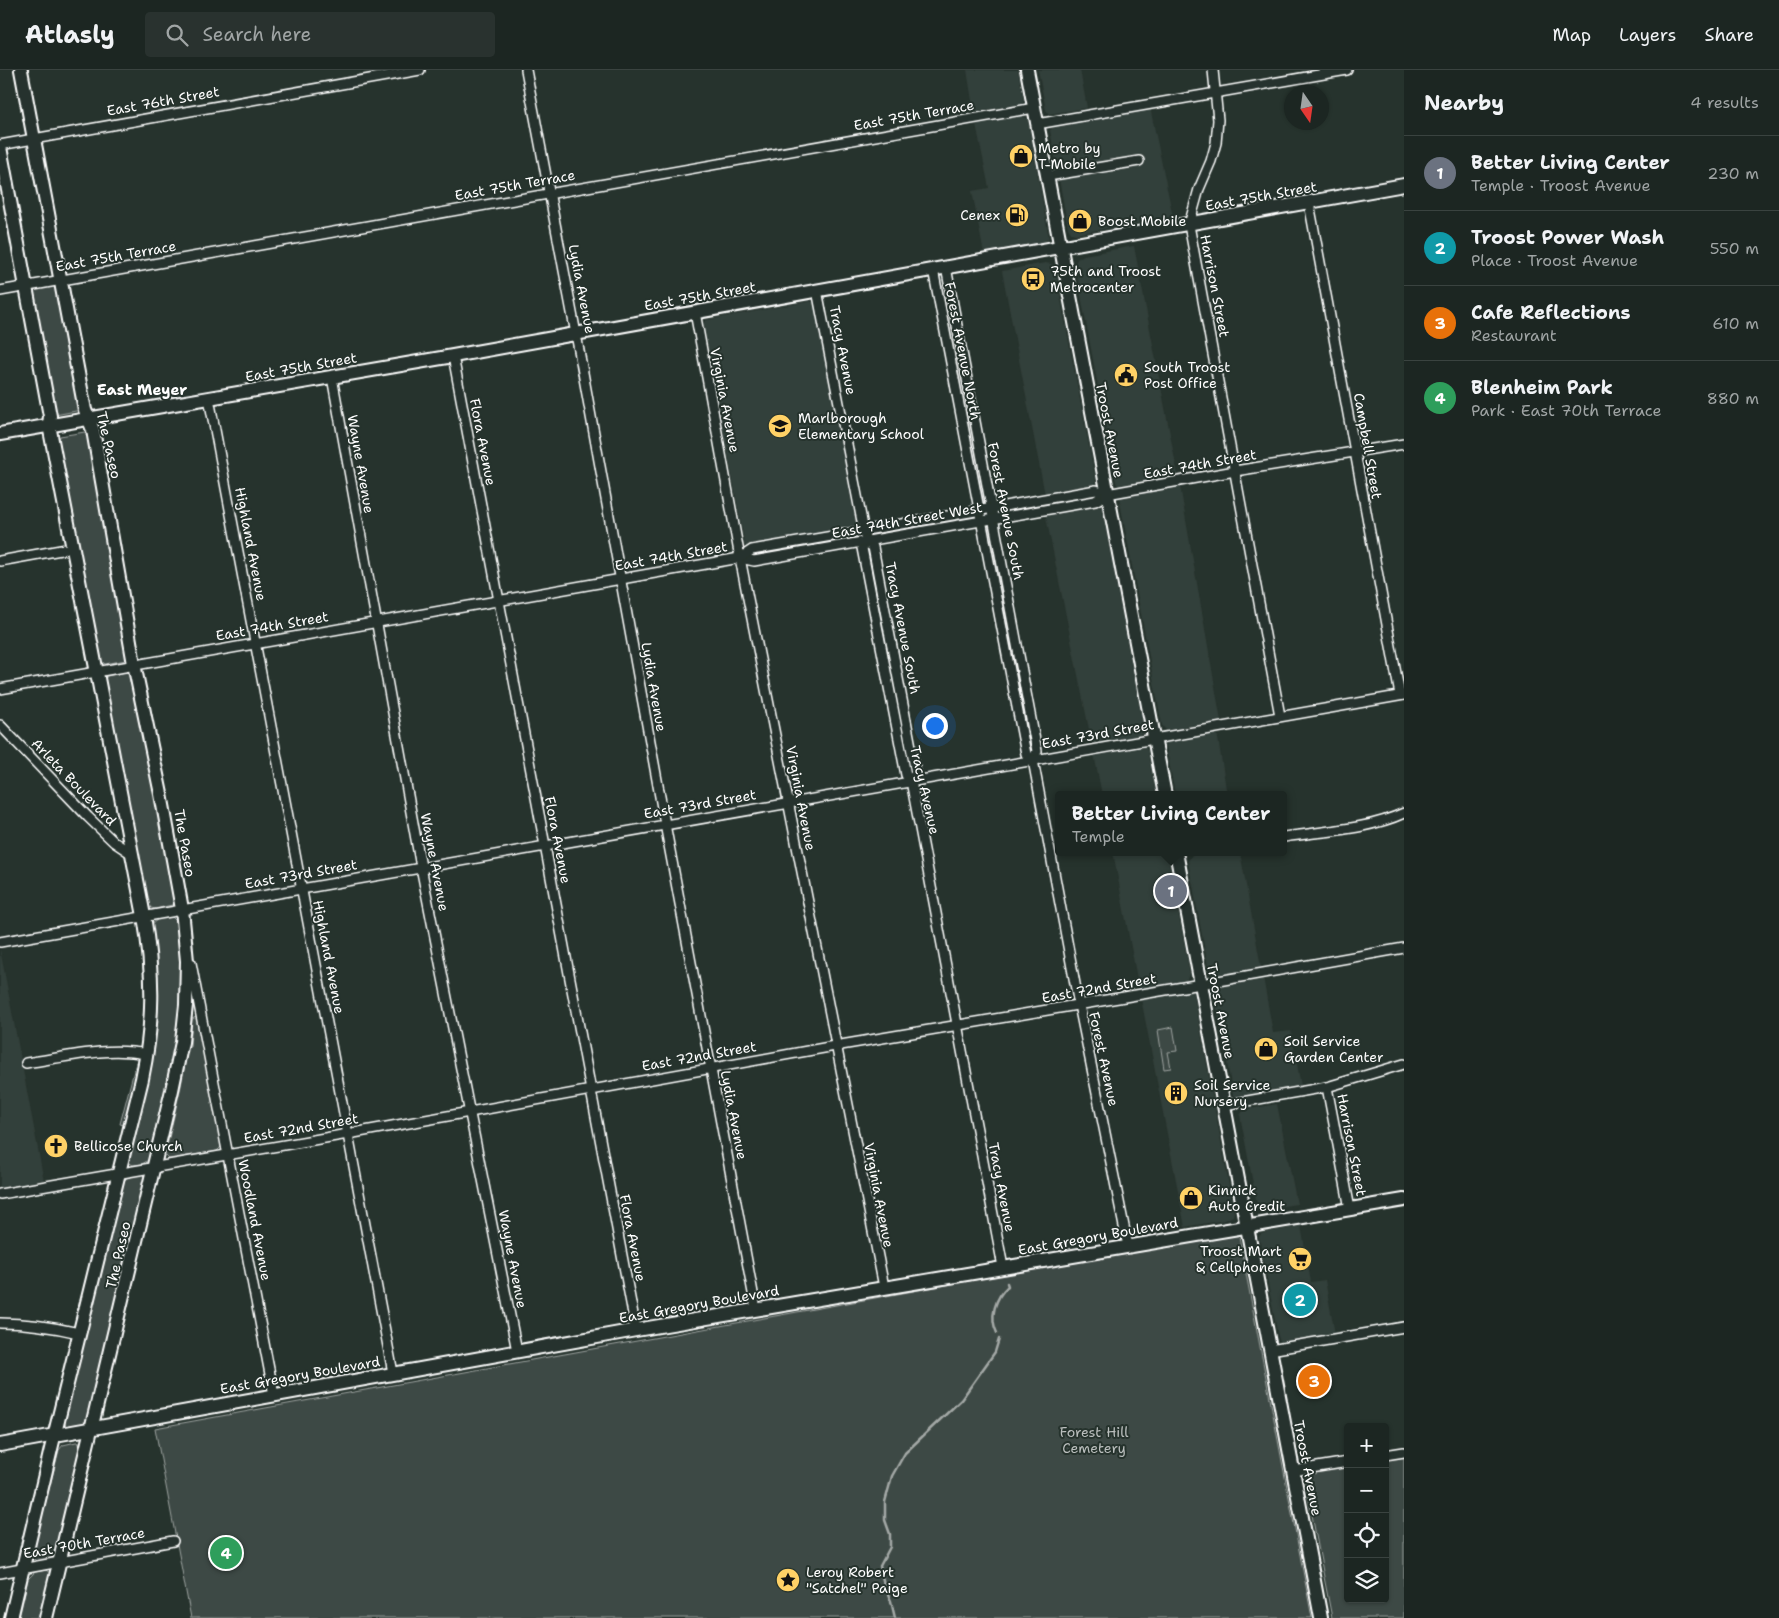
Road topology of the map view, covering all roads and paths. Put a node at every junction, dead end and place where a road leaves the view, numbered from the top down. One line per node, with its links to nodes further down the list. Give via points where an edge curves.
1 (21, 70): 10 (main road, The Paseo)
2 (420, 70): 10 (street, East 76th Street)
3 (526, 70): 15 (street, Lydia Avenue)
4 (1027, 70): 8 (main road, Troost Avenue)
5 (1214, 70): 7 (street, Harrison Street)
6 (1347, 70): 7 (street)
7 (1216, 92): 9 (street); 17 (street, Harrison Street, via 1216,143)
8 (1034, 108): 9 (main road, Troost Avenue); 15 (street, East 75th Terrace)
9 (1037, 124): 13 (main road, Troost Avenue)
10 (34, 138): 11 (street, East 76th Street); 20 (main road, The Paseo)
11 (0, 146): 21 (main road, The Paseo)
12 (1139, 161): 13 (street)
13 (1048, 176): 18 (main road, Troost Avenue)
14 (1404, 185): 16 (main road, East 75th Street)
15 (549, 193): 20 (street, East 75th Terrace); 25 (street, Lydia Avenue)
16 (1309, 203): 17 (main road, East 75th Street); 33 (street, Campbell Street)
17 (1189, 224): 18 (main road, East 75th Street); 34 (street, Harrison Street)
18 (1061, 247): 19 (main road, East 75th Street); 35 (main road, Troost Avenue)
19 (940, 268): 23 (main road, East 75th Street); 36 (street, Forest Avenue South); 37 (street, Forest Avenue North)
20 (61, 280): 21 (street, East 75th Terrace); 29 (main road, The Paseo)
21 (25, 286): 22 (street, East 75th Terrace); 30 (main road, The Paseo, via 50,416)
22 (0, 290)
23 (817, 290): 24 (main road, East 75th Street); 40 (street, Tracy Avenue)
24 (695, 312): 25 (main road, East 75th Street); 43 (street, Virginia Avenue)
25 (576, 334): 26 (main road, East 75th Street); 45 (street, Lydia Avenue)
26 (453, 356): 27 (main road, East 75th Street); 46 (street, Flora Avenue)
27 (332, 377): 28 (main road, East 75th Street); 47 (street, Wayne Avenue)
28 (209, 398): 29 (main road, East 75th Street); 48 (street, Highland Avenue)
29 (89, 419): 30 (main road, East 75th Street); 49 (main road, The Paseo)
30 (49, 425): 31 (main road, East 75th Street); 42 (main road, The Paseo)
31 (0, 434)
32 (1404, 444): 33 (street, East 74th Street)
33 (1355, 452): 34 (street, East 74th Street); 52 (street, Campbell Street)
34 (1235, 471): 35 (street, East 74th Street); 53 (street, Harrison Street)
35 (1108, 494): 36 (street, East 74th Street, via 1096,490); 38 (street, East 74th Street West, via 1095,501); 55 (main road, Troost Avenue)
36 (992, 508): 37 (street, East 74th Street); 38 (street, Forest Avenue South)
37 (979, 510): 39 (street, Forest Avenue North); 40 (street, East 74th Street)
38 (994, 518): 39 (street, East 74th Street West); 56 (street, Forest Avenue South, via 1037,751)
39 (981, 520): 41 (street, East 74th Street West); 56 (street, Forest Avenue North, via 1026,754)
40 (864, 532): 41 (street, Tracy Avenue); 43 (street, East 74th Street, via 752,550)
41 (866, 542): 43 (street, East 74th Street West, via 754,561); 57 (street, Tracy Avenue, via 862,548 906,775)
42 (72, 548): 44 (street); 50 (main road, The Paseo)
43 (740, 558): 45 (street, East 74th Street); 59 (street, Virginia Avenue)
44 (0, 561)
45 (620, 579): 46 (street, East 74th Street); 61 (street, Lydia Avenue)
46 (499, 600): 47 (street, East 74th Street); 63 (street, Flora Avenue)
47 (376, 622): 48 (street, East 74th Street); 66 (street, Wayne Avenue)
48 (256, 643): 49 (street, East 74th Street); 67 (street, Highland Avenue)
49 (134, 664): 50 (street, East 74th Street); 68 (main road, The Paseo)
50 (96, 671): 51 (street, East 74th Street); 64 (main road, The Paseo)
51 (0, 689)
52 (1402, 695): 53 (street, East 73rd Street)
53 (1280, 716): 55 (street, East 73rd Street)
54 (0, 725): 64 (street, Arleta Boulevard, via 88,817)
55 (1154, 738): 56 (street, East 73rd Street); 58 (main road, Troost Avenue)
56 (1033, 760): 57 (street, East 73rd Street); 74 (street, Forest Avenue)
57 (911, 781): 59 (street, East 73rd Street); 75 (street, Tracy Avenue)
58 (1164, 791)
59 (788, 802): 61 (street, East 73rd Street); 76 (street, Virginia Avenue)
60 (1404, 813): 62 (street, via 1370,824)
61 (665, 824): 63 (street, East 73rd Street); 80 (street, Lydia Avenue)
62 (1287, 837)
63 (545, 845): 66 (street, East 73rd Street); 82 (street, Flora Avenue)
64 (132, 854): 69 (main road, The Paseo)
65 (1177, 856): 73 (main road, Troost Avenue)
66 (421, 867): 67 (street, East 73rd Street); 84 (street, Wayne Avenue)
67 (302, 888): 68 (street, East 73rd Street); 85 (street, Highland Avenue)
68 (182, 909): 69 (street, East 73rd Street); 70 (main road, The Paseo)
69 (144, 916): 71 (street, East 73rd Street); 77 (main road, The Paseo, via 152,995)
70 (185, 932): 86 (street, Woodland Avenue); 87 (main road, The Paseo, via 187,978 182,1042)
71 (0, 942)
72 (1404, 948): 73 (street, East 72nd Street)
73 (1201, 984): 74 (street, East 72nd Street); 83 (main road, Troost Avenue)
74 (1079, 1005): 75 (street, East 72nd Street); 93 (street, Forest Avenue)
75 (958, 1026): 76 (street, East 72nd Street); 94 (street, Tracy Avenue)
76 (835, 1046): 80 (street, East 72nd Street); 95 (street, Virginia Avenue)
77 (147, 1054): 78 (street, via 112,1050); 88 (main road, The Paseo)
78 (26, 1064)
79 (1404, 1064): 81 (street)
80 (711, 1068): 82 (street, East 72nd Street); 96 (street, Lydia Avenue)
81 (1327, 1087): 83 (street); 91 (street, Harrison Street)
82 (591, 1090): 84 (street, East 72nd Street); 99 (street, Flora Avenue)
83 (1224, 1105): 92 (main road, Troost Avenue)
84 (470, 1112): 85 (street, East 72nd Street); 102 (street, Wayne Avenue)
85 (348, 1134): 86 (street, East 72nd Street); 103 (street, Highland Avenue)
86 (228, 1155): 87 (street, East 72nd Street); 104 (street, Woodland Avenue)
87 (154, 1167): 88 (street, East 72nd Street); 105 (main road, The Paseo)
88 (119, 1173): 89 (street, East 72nd Street); 100 (main road, The Paseo)
89 (0, 1194)
90 (1404, 1200): 91 (main road, East Gregory Boulevard)
91 (1350, 1209): 92 (main road, East Gregory Boulevard)
92 (1246, 1226): 93 (main road, East Gregory Boulevard); 101 (main road, Troost Avenue)
93 (1128, 1246): 94 (main road, East Gregory Boulevard)
94 (1003, 1267): 95 (main road, East Gregory Boulevard)
95 (884, 1287): 96 (main road, East Gregory Boulevard)
96 (756, 1309): 99 (main road, East Gregory Boulevard)
97 (0, 1323): 100 (street, via 53,1327)
98 (1404, 1327): 101 (street)
99 (636, 1330): 102 (main road, East Gregory Boulevard)
100 (79, 1333): 106 (main road, The Paseo)
101 (1270, 1350): 111 (main road, Troost Avenue)
102 (517, 1351): 103 (main road, East Gregory Boulevard)
103 (394, 1373): 104 (main road, East Gregory Boulevard)
104 (274, 1395): 105 (main road, East Gregory Boulevard)
105 (92, 1429): 106 (main road, East Gregory Boulevard); 113 (main road, The Paseo)
106 (54, 1435): 107 (main road, East Gregory Boulevard); 114 (main road, The Paseo)
107 (0, 1445)
108 (1404, 1452): 109 (street)
109 (1389, 1454)
110 (1344, 1463): 111 (street)
111 (1293, 1471): 118 (main road, Troost Avenue)
112 (173, 1541): 113 (street, East 70th Terrace)
113 (59, 1562): 114 (street, East 70th Terrace); 117 (main road, The Paseo)
114 (22, 1569): 115 (street, East 70th Terrace); 116 (main road, The Paseo)
115 (0, 1572)
116 (11, 1618)
117 (46, 1618)
118 (1321, 1618)

